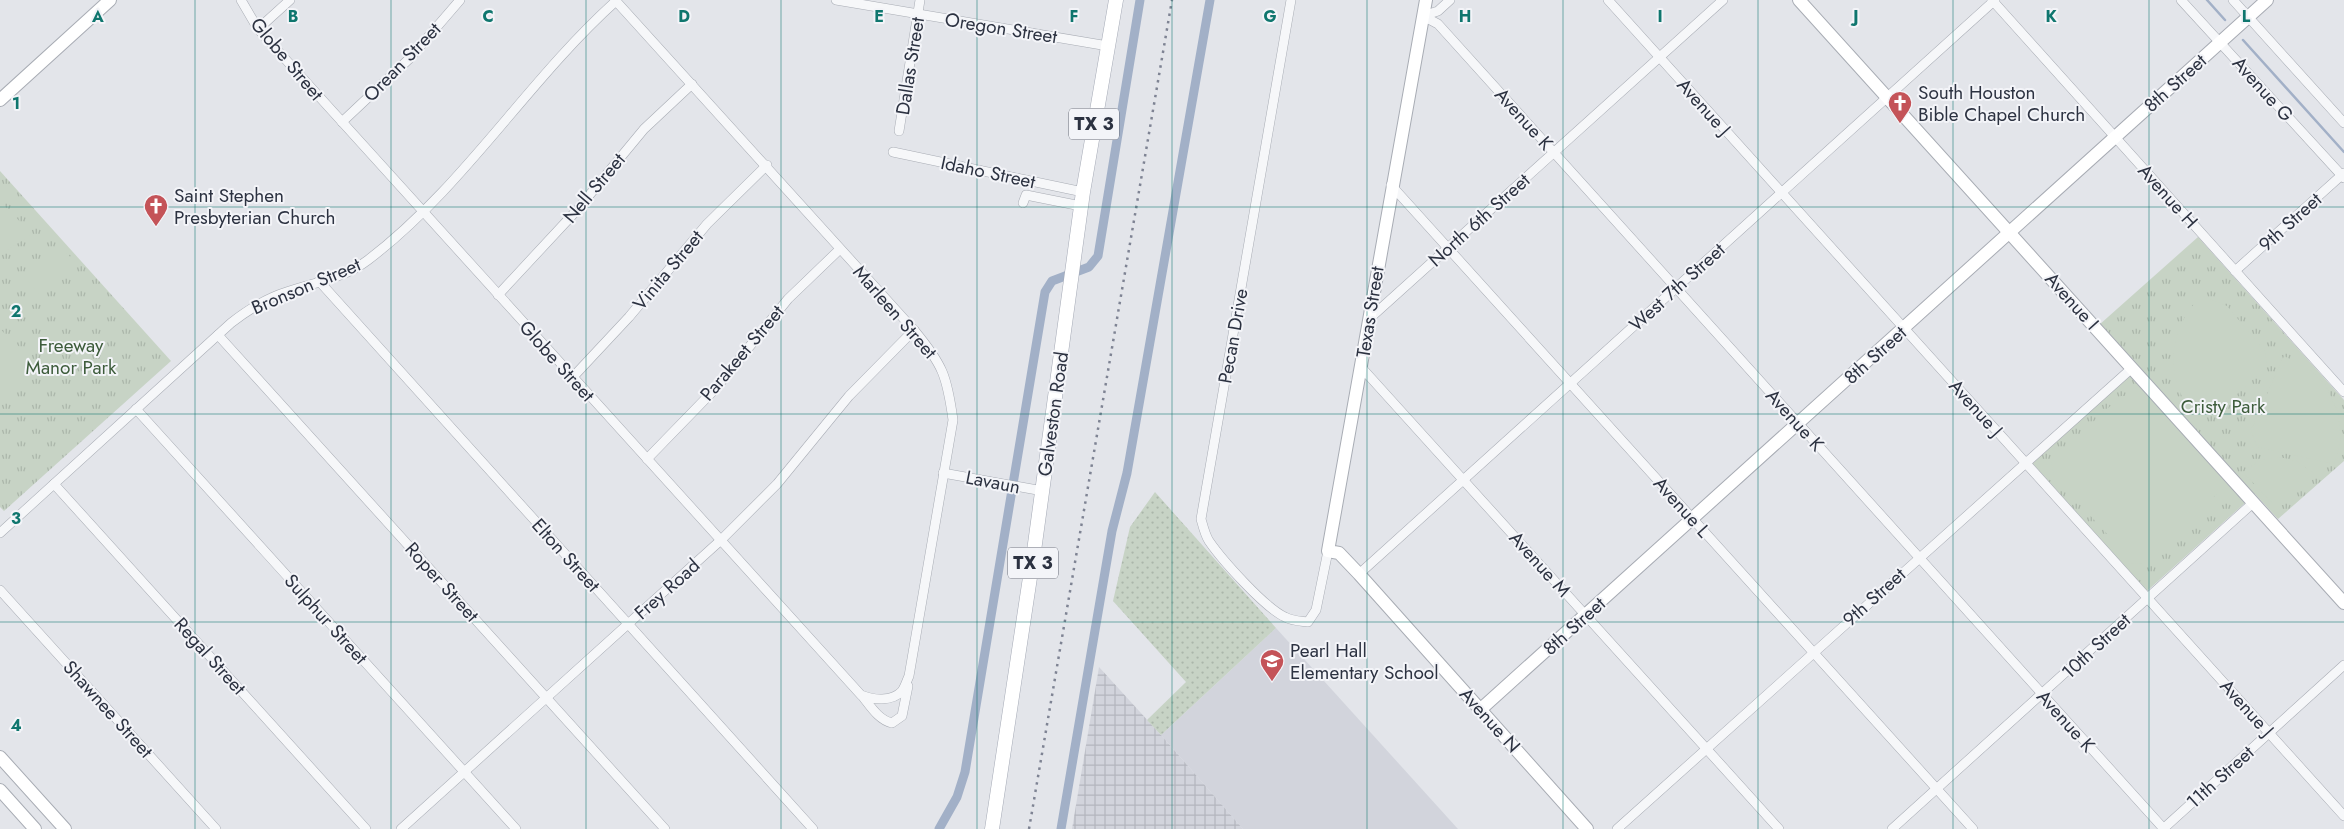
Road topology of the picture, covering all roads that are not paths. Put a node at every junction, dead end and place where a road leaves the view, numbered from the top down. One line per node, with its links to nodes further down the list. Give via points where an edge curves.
1 (110, 0): 28 (street)
2 (241, 0): 22 (street, Globe Street)
3 (290, 0): 22 (street)
4 (460, 0): 29 (street, Orean Street, via 410,58)
5 (836, 0): 19 (street, Oregon Street)
6 (920, 0): 19 (street, Dallas Street)
7 (1116, 0): 24 (main road, Galveston Road / TX 3)
8 (1290, 0): 77 (street, Pecan Drive, via 1201,520 1208,540 1268,604 1284,617)
9 (1426, 0): 20 (street, Texas Street)
10 (1450, 0): 20 (street, via 1438,11)
11 (1608, 0): 25 (street, Avenue J)
12 (1723, 0): 25 (street, North 6th Street)
13 (1799, 0): 27 (street, Avenue I)
14 (1994, 0): 27 (street, West 7th Street); 32 (street, Avenue H)
15 (2181, 0): 23 (street, Avenue G)
16 (2233, 0): 21 (street, Avenue G)
17 (2267, 0): 21 (street, 8th Street)
18 (616, 1): 26 (street, Marleen Street); 41 (street, Bronson Street, via 551,65 476,157)
19 (918, 14): 24 (street, Oregon Street); 31 (street, Dallas Street)
20 (1423, 16): 34 (street, Avenue K, via 1438,24); 37 (street, Texas Street)
21 (2248, 17): 23 (street, 8th Street); 30 (street, Avenue G)
22 (258, 29): 29 (street, Globe Street)
23 (2220, 42): 32 (street, 8th Street); 36 (street, Avenue G)
24 (1108, 46): 39 (main road, Galveston Road / TX 3)
25 (1660, 57): 34 (street, North 6th Street); 38 (street, Avenue J)
26 (692, 84): 35 (street, Marleen Street); 48 (street, Nell Street, via 644,128 577,210)
27 (1887, 97): 38 (street, West 7th Street); 42 (street, Avenue I)
28 (0, 100)
29 (342, 122): 41 (street, Globe Street)
30 (2344, 123)
31 (899, 131)
32 (2115, 138): 42 (street, 8th Street); 45 (street, Avenue H)
33 (893, 152): 39 (street, Idaho Street)
34 (1554, 153): 43 (street, North 6th Street); 47 (street, Avenue K)
35 (767, 165): 44 (street, Marleen Street); 55 (street, Vinita Street, via 707,224 629,317)
36 (2343, 175): 45 (street, 9th Street)
37 (1391, 185): 43 (street, Avenue L); 49 (street, Texas Street)
38 (1781, 192): 47 (street, West 7th Street); 50 (street, Avenue J)
39 (1082, 199): 40 (street, via 1026,195); 65 (main road, Galveston Road / TX 3)
40 (1023, 203)
41 (423, 211): 46 (street, Bronson Street, via 366,261); 48 (street, Globe Street)
42 (2009, 233): 50 (street, 8th Street); 54 (street, Avenue I)
43 (1448, 248): 49 (street, North 6th Street); 56 (street, Avenue L)
44 (840, 249): 51 (street, Marleen Street); 60 (street, Parakeet Street, via 788,299 716,388)
45 (2235, 271): 57 (street, Avenue H)
46 (319, 282): 52 (street, Bronson Street, via 251,308); 78 (street, Elton Street)
47 (1675, 288): 56 (street, West 7th Street); 59 (street, Avenue K)
48 (498, 295): 55 (street, Globe Street)
49 (1369, 319): 53 (street, Texas Street)
50 (1904, 328): 59 (street, 8th Street); 61 (street, Avenue J)
51 (914, 330): 62 (street, Marleen Street, via 935,355 948,383 953,420); 69 (street, Frey Road, via 849,396 777,484)
52 (218, 335): 58 (street, Bronson Street); 84 (street, Roper Street)
53 (1361, 367): 63 (street, Avenue M); 70 (street, Texas Street)
54 (2132, 368): 61 (street, 9th Street); 66 (street, Avenue I)
55 (572, 378): 60 (street, Globe Street)
56 (1570, 384): 63 (street, West 7th Street); 67 (street, Avenue L)
57 (2344, 392)
58 (136, 409): 64 (street, Bronson Street); 89 (street, Sulphur Street)
59 (1798, 424): 67 (street, 8th Street); 71 (street, Avenue K)
60 (647, 459): 69 (street, Globe Street)
61 (2026, 464): 71 (street, 9th Street); 74 (street, Avenue J)
62 (943, 473): 65 (street, Lavaun); 81 (street, Marleen Street)
63 (1463, 479): 72 (street, West 7th Street); 76 (street, Avenue M)
64 (54, 484): 68 (street, Bronson Street); 96 (street, Regal Street)
65 (1043, 492): 101 (main road, Galveston Road / TX 3)
66 (2254, 502): 74 (street, 10th Street); 75 (street, Avenue I)
67 (1693, 518): 76 (street, 8th Street); 79 (street, Avenue L)
68 (0, 533)
69 (721, 540): 78 (street, Frey Road); 82 (street, Globe Street)
70 (1328, 551): 72 (street, Avenue N, via 1340,553); 77 (street, Texas Street, via 1316,610)
71 (1918, 557): 79 (street, 9th Street); 83 (street, Avenue K)
72 (1359, 574): 85 (street, Avenue N)
73 (0, 590): 95 (street, Shawnee Street)
74 (2148, 598): 83 (street, 10th Street); 86 (street, Avenue J)
75 (2344, 603)
76 (1586, 615): 85 (street, 8th Street); 87 (street, Avenue M)
77 (1308, 622)
78 (628, 624): 84 (street, Frey Road); 100 (street, Elton Street)
79 (1813, 652): 87 (street, 9th Street); 90 (street, Avenue L)
80 (2344, 665): 86 (street, 11th Street)
81 (909, 676): 82 (street, Marleen Street, via 902,691 888,698 873,700); 82 (street, Globe Street, via 902,716 892,724 886,722)
82 (861, 695)
83 (2042, 695): 90 (street, 10th Street); 107 (street, Avenue K)
84 (546, 698): 89 (street, Frey Road); 99 (street, Roper Street)
85 (1481, 709): 102 (street, Avenue N)
86 (2269, 733): 92 (street, Avenue J); 107 (street, 11th Street)
87 (1707, 749): 103 (street, 9th Street); 104 (street, Avenue M)
88 (0, 757): 94 (street)
89 (465, 772): 97 (street, Frey Road); 98 (street, Sulphur Street)
90 (1937, 789): 105 (street, 10th Street); 106 (street, Avenue L)
91 (0, 790): 93 (street)
92 (2344, 816)
93 (35, 829)
94 (65, 829)
95 (216, 829)
96 (366, 829)
97 (401, 829)
98 (516, 829)
99 (665, 829)
100 (813, 829)
101 (992, 829)
102 (1587, 829)
103 (1618, 829)
104 (1779, 829)
105 (1892, 829)
106 (1973, 829)
107 (2163, 829)

